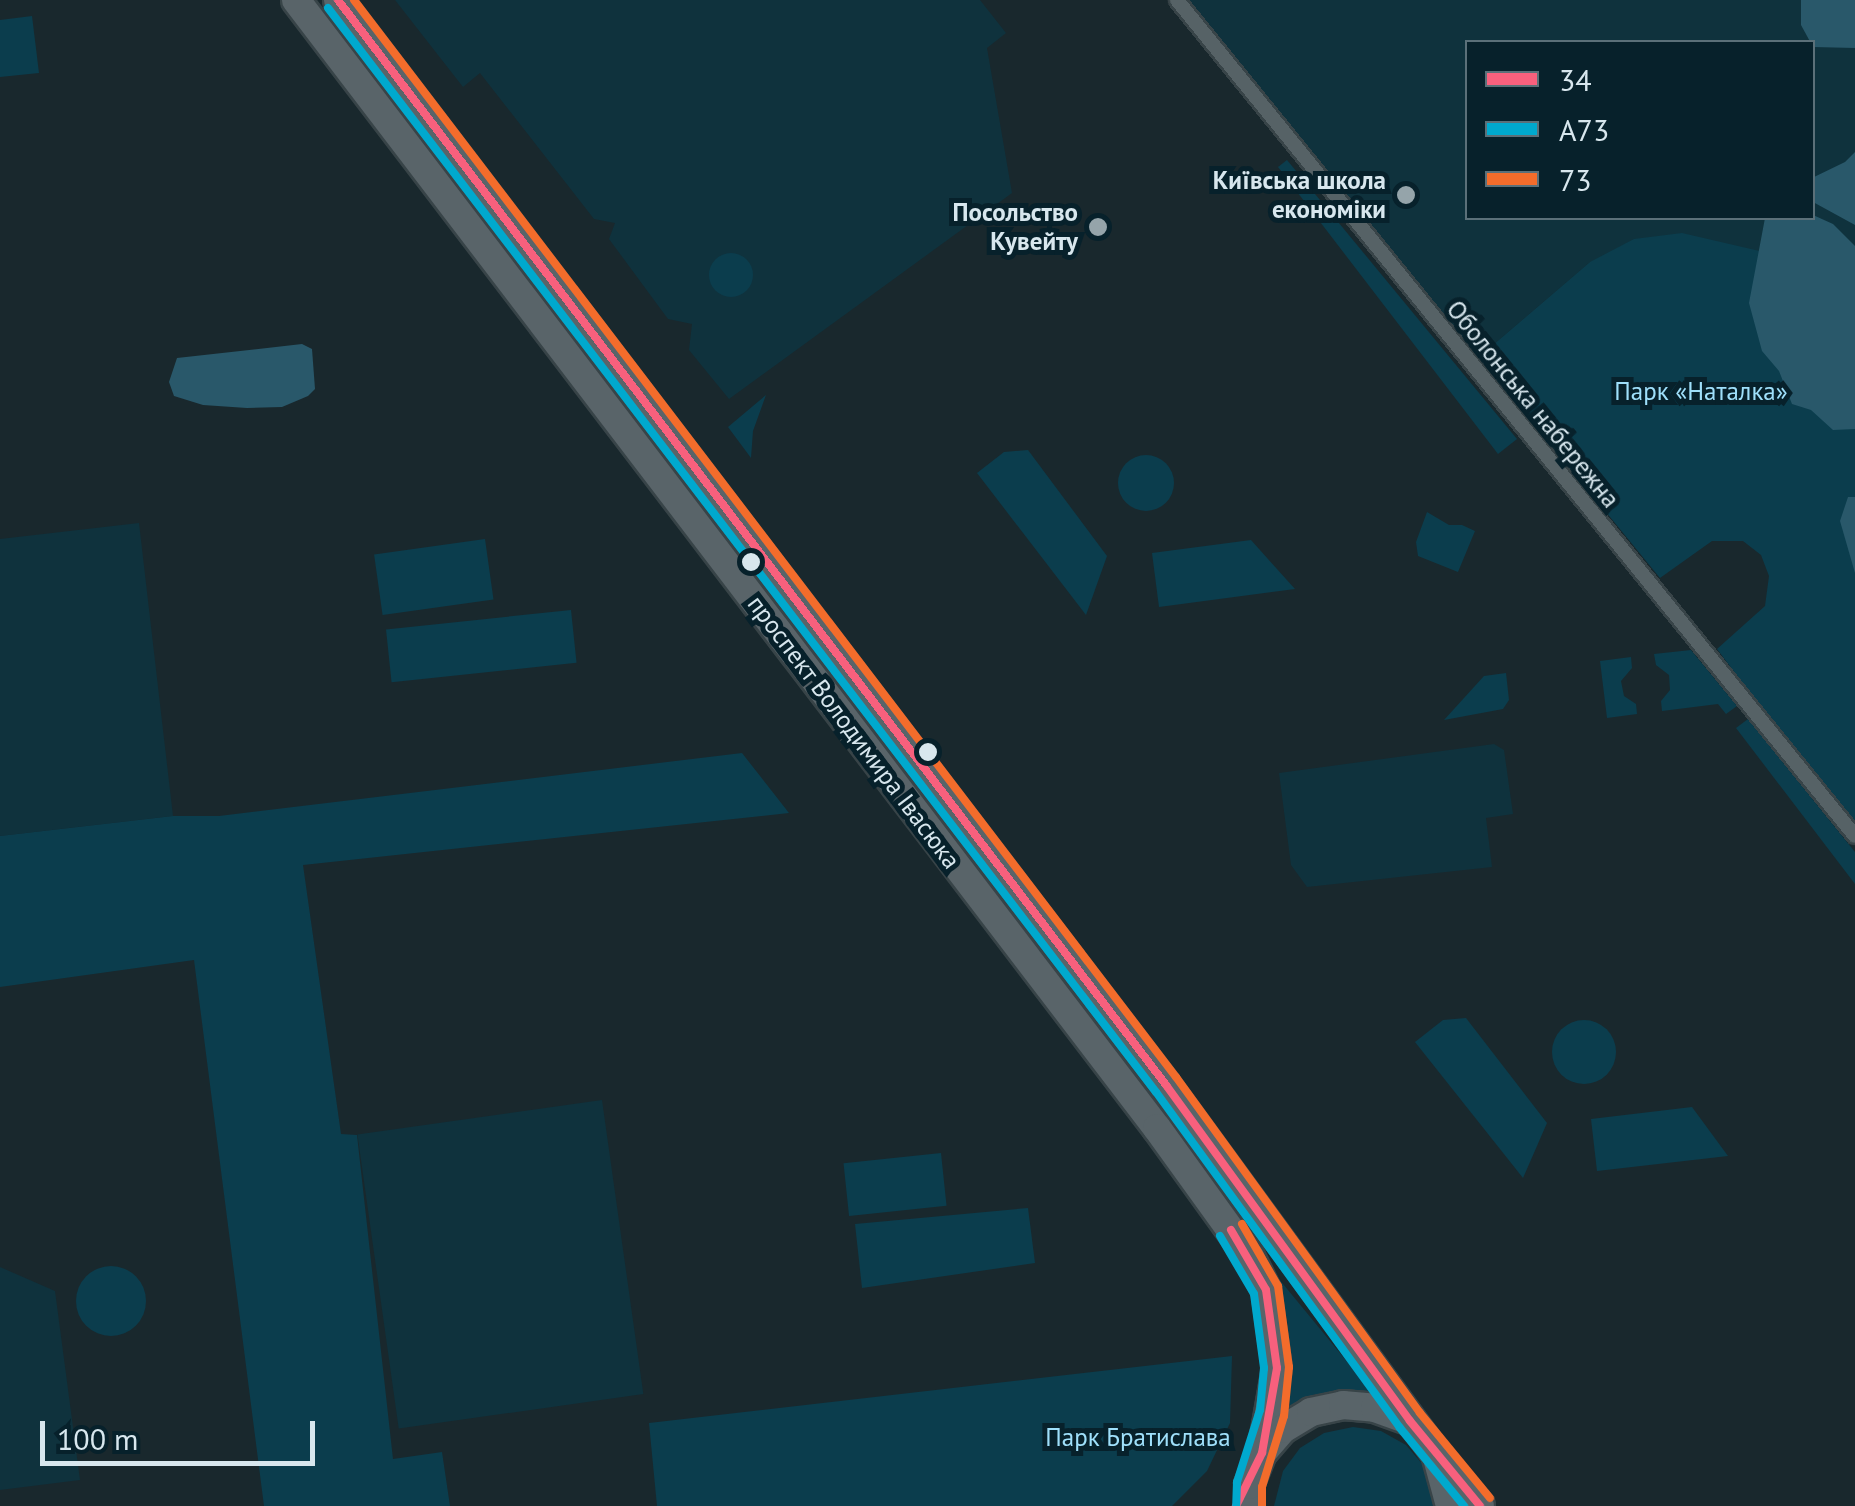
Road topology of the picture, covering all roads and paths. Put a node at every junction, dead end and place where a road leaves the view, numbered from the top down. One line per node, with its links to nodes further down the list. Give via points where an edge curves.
1 (296, 0): 5 (main road, проспект Володимира Івасюка)
2 (338, 0): 4 (main road, проспект Володимира Івасюка)
3 (1176, 0): 6 (street, Оболонська набережна)
4 (716, 498): 5 (main road); 7 (main road, проспект Володимира Івасюка, via 1166,1085)
5 (689, 516): 8 (main road, проспект Володимира Івасюка, via 1250,1257 1266,1290 1277,1368)
6 (1855, 836)
7 (1410, 1421): 8 (main road, via 1343,1405 1311,1412 1284,1428); 9 (main road, проспект Володимира Івасюка)
8 (1262, 1453): 10 (main road)
9 (1436, 1454): 11 (main road); 12 (main road)
10 (1245, 1499)
11 (1450, 1506)
12 (1480, 1506)

